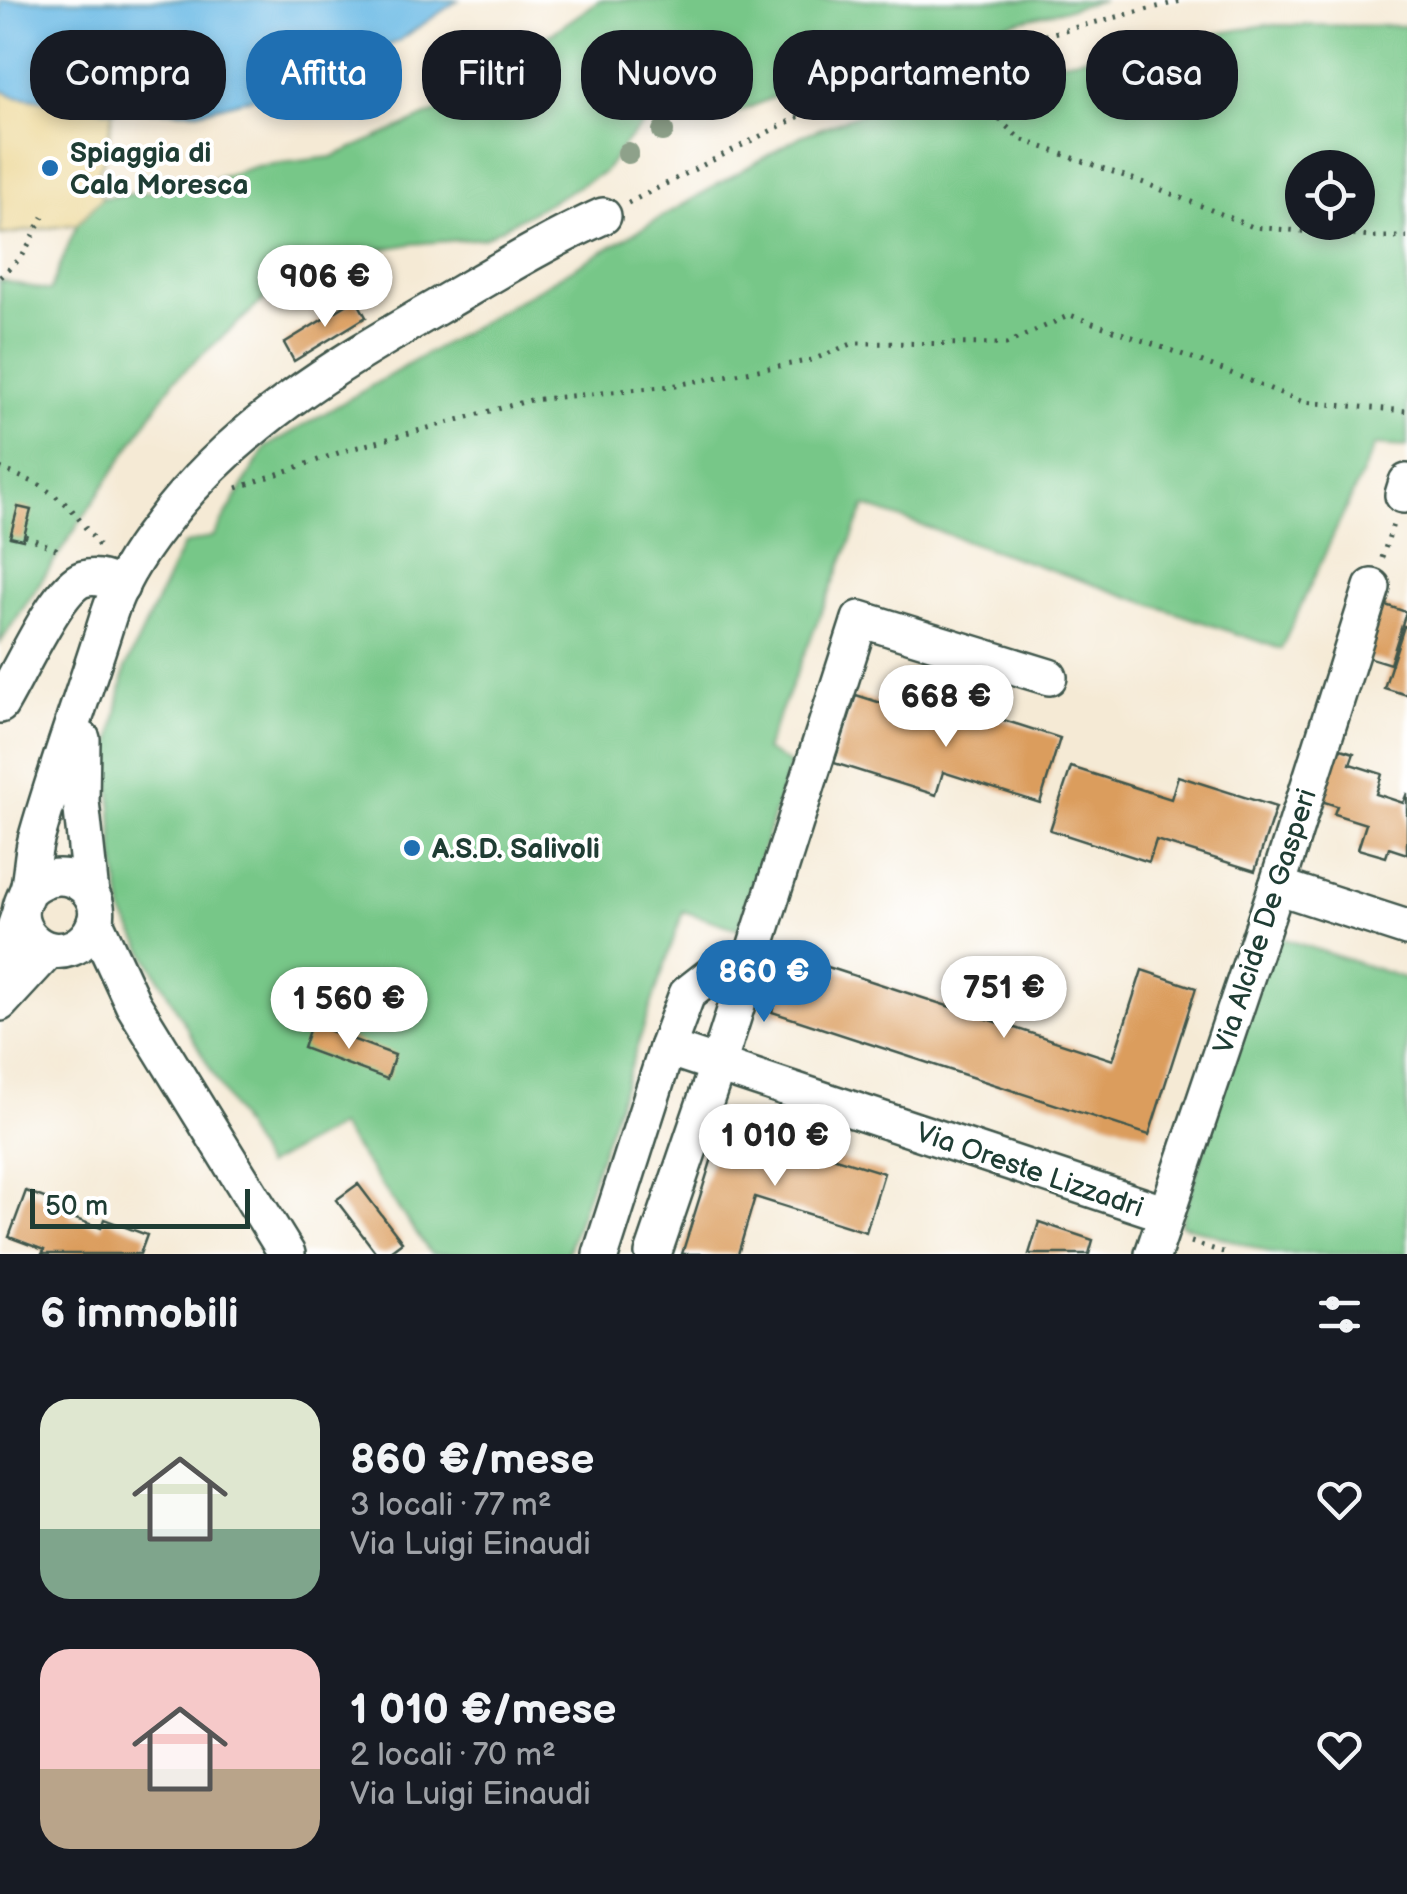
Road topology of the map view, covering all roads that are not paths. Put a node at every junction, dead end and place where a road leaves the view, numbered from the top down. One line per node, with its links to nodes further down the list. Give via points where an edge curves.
1 (603, 216): 2 (street, via 559,235 289,398 176,502)
2 (124, 579): 4 (street); 6 (street, via 81,580 64,592)
3 (1372, 588): 7 (street, Via Alcide De Gasperi)
4 (94, 664): 8 (street, via 35,844); 9 (street, via 80,766)
5 (1049, 677): 12 (street, via 860,619)
6 (0, 705)
7 (1277, 886): 10 (street); 18 (street, Via Alcide De Gasperi)
8 (24, 901): 9 (street, via 48,876 61,875 72,878); 11 (street, via 28,936); 13 (street)
9 (93, 908): 11 (street, via 83,942); 15 (street)
10 (1407, 928)
11 (56, 950): 14 (street); 15 (street)
12 (749, 967): 16 (street, via 719,969 687,994); 17 (street)
13 (0, 971)
14 (0, 1003)
15 (132, 1004): 19 (street)
16 (666, 1048): 17 (street, Via Oreste Lizzadri); 20 (street)
17 (718, 1064): 18 (street, Via Oreste Lizzadri); 21 (street)
18 (1159, 1233)
19 (287, 1254)
20 (600, 1254)
21 (654, 1254)

